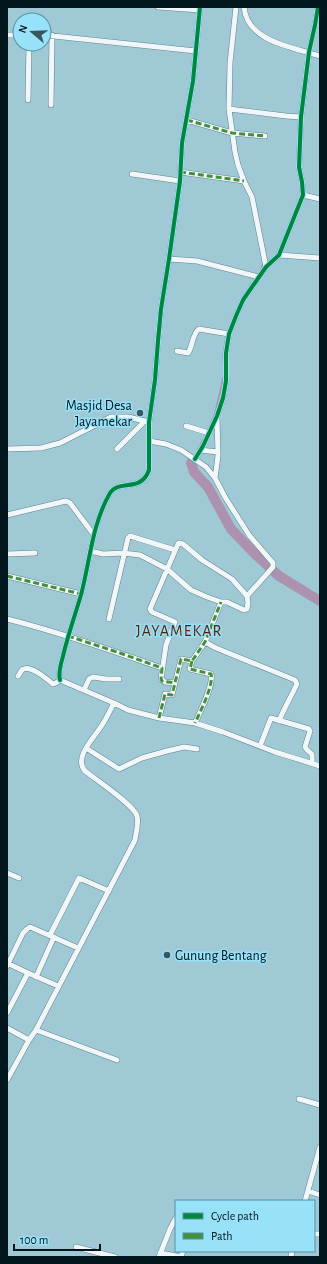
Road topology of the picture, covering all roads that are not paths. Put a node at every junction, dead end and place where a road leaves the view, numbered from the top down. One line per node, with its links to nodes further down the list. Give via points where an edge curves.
1 (158, 7): 5 (street)
2 (236, 7): 14 (street, via 230,63)
3 (244, 7): 10 (street, via 245,15 252,27 264,37)
4 (318, 7): 10 (street)
5 (200, 9): 7 (street)
6 (52, 35): 7 (street)
7 (196, 51): 16 (street)
8 (29, 52): 12 (street)
9 (52, 52): 13 (street)
10 (309, 52): 11 (street); 15 (street)
11 (320, 56)
12 (28, 100)
13 (51, 105)
14 (229, 110): 15 (street); 17 (street)
15 (301, 117): 23 (street, via 299,167)
16 (187, 120): 17 (street); 19 (street)
17 (232, 133): 18 (street); 22 (street)
18 (265, 136)
19 (180, 172): 21 (street); 22 (street)
20 (132, 174): 21 (street)
21 (180, 181): 27 (street)
22 (244, 181): 28 (street, via 252,197)
23 (303, 195): 24 (street); 25 (street)
24 (320, 200)
25 (279, 255): 26 (street); 28 (street)
26 (320, 258)
27 (169, 259): 29 (street, via 197,261); 33 (street, via 161,309 155,380)
28 (266, 267): 29 (street)
29 (259, 276): 30 (street, via 243,300)
30 (229, 334): 31 (street, via 197,330 188,353); 32 (street, via 226,381)
31 (178, 351)
32 (217, 416): 35 (street); 40 (street)
33 (146, 422): 36 (street); 37 (street, via 128,417 111,417 60,443 41,448); 38 (street)
34 (186, 426): 35 (street)
35 (209, 433): 39 (street)
36 (149, 441): 41 (street, via 166,444); 44 (street, via 147,476 137,483 114,488)
37 (7, 448)
38 (117, 449)
39 (200, 450): 40 (street); 41 (street)
40 (218, 452): 42 (street)
41 (195, 459): 42 (street)
42 (215, 478): 53 (street, via 249,535 274,563 268,574)
43 (7, 515): 44 (street, via 66,501)
44 (94, 535): 46 (street)
45 (175, 550): 48 (street, via 130,536); 50 (street); 53 (street, via 178,544 183,544 232,579)
46 (90, 551): 48 (street, via 103,554); 52 (street)
47 (35, 553): 49 (street)
48 (123, 553): 50 (street, via 140,555); 56 (street)
49 (7, 554)
50 (167, 569): 54 (street, via 191,590); 60 (street, via 150,609 175,622 166,645)
51 (7, 576): 52 (street)
52 (81, 594): 57 (street)
53 (248, 596): 54 (street, via 246,609)
54 (221, 602): 58 (street)
55 (7, 619): 57 (street)
56 (109, 619)
57 (68, 636): 60 (street); 63 (street)
58 (205, 642): 59 (street); 68 (street, via 296,680 297,684)
59 (192, 660): 64 (street, via 181,659); 69 (street, via 190,669 211,674 212,678)
60 (162, 668): 64 (street, via 162,681)
61 (18, 676): 63 (street, via 24,668 31,669 53,684)
62 (119, 679): 65 (street, via 93,677)
63 (60, 680): 65 (street)
64 (175, 683): 67 (street, via 172,695 165,694)
65 (84, 690): 66 (street)
66 (114, 703): 67 (street, via 128,710); 71 (street)
67 (159, 718): 69 (street)
68 (279, 721): 70 (street, via 270,718); 73 (street, via 310,729 304,747 311,752)
69 (195, 723): 70 (street)
70 (260, 746): 73 (street)
71 (86, 748): 72 (street, via 119,768 166,751 184,747); 77 (street, via 81,760 82,768 124,801 136,815 135,840)
72 (197, 749)
73 (312, 763): 74 (street)
74 (319, 764)
75 (7, 873): 76 (street)
76 (19, 878)
77 (109, 891): 78 (street, via 79,878); 79 (street)
78 (52, 936): 79 (street); 80 (street, via 28,928); 82 (street)
79 (78, 948): 83 (street)
80 (8, 965): 81 (street)
81 (28, 973): 82 (street); 84 (street)
82 (36, 977): 83 (street)
83 (58, 986): 86 (street)
84 (7, 1013)
85 (7, 1028): 87 (street)
86 (36, 1030): 87 (street); 88 (street)
87 (29, 1040): 89 (street)
88 (117, 1060)
89 (7, 1080)
90 (299, 1099): 91 (street)
91 (320, 1105)
92 (320, 1147): 93 (street)
93 (318, 1166): 94 (street)
94 (308, 1191): 95 (street); 96 (street)
95 (320, 1194)
96 (305, 1200)
97 (175, 1220): 100 (street)
98 (76, 1247): 99 (street)
99 (98, 1255): 101 (street)
100 (159, 1255): 102 (street)
101 (114, 1257)
102 (181, 1257)

